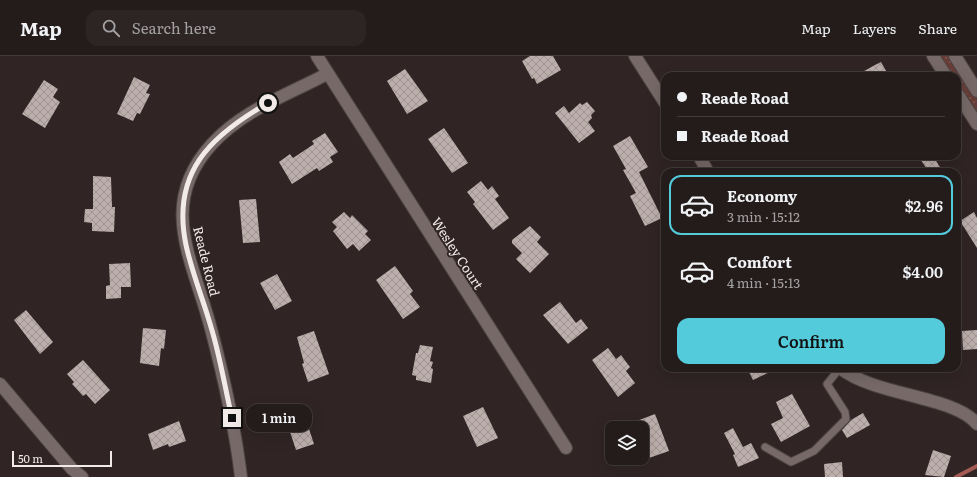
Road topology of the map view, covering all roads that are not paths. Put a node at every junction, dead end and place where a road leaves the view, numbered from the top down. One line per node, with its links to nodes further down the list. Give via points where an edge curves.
1 (317, 56): 6 (street, Wesley Court)
2 (635, 56): 8 (street)
3 (933, 56): 5 (street)
4 (955, 56): 7 (street)
5 (943, 72)
6 (327, 74): 16 (street, Wesley Court); 18 (street, Reade Road, via 240,119 212,143 187,180 183,203 186,246 211,328 236,434)
7 (977, 91)
8 (661, 97)
9 (961, 99): 10 (street)
10 (977, 124)
11 (837, 372): 15 (lane, via 827,384 845,412 846,419 814,451 791,462)
12 (848, 372): 14 (street, via 873,385 951,408 969,416)
13 (0, 384): 17 (street, via 72,469)
14 (977, 424)
15 (765, 447)
16 (566, 448)
17 (82, 477)
18 (241, 477)

